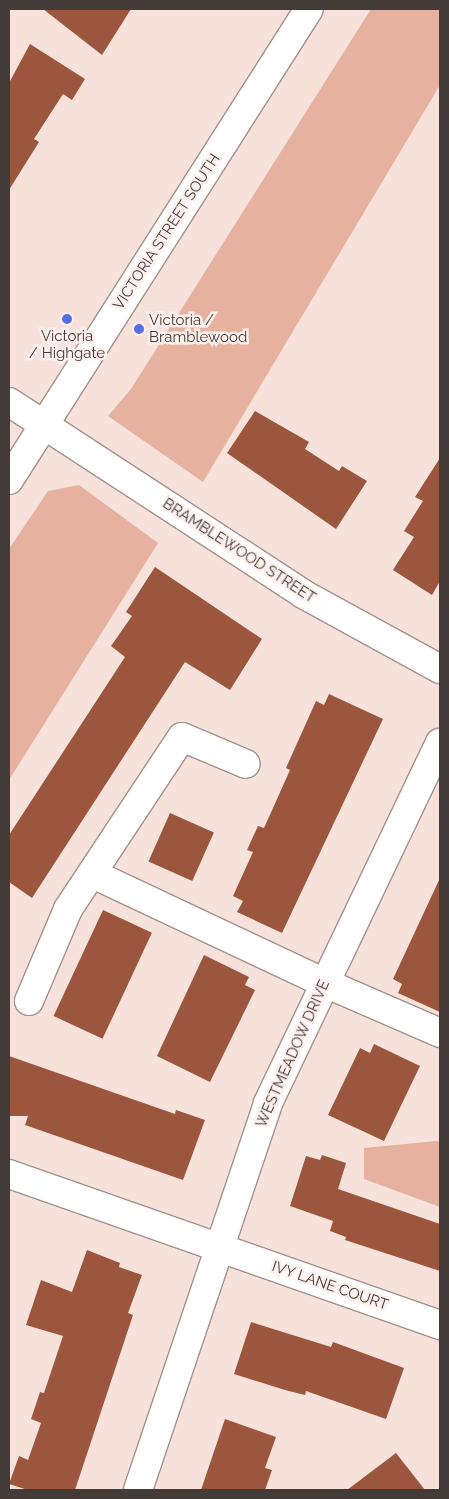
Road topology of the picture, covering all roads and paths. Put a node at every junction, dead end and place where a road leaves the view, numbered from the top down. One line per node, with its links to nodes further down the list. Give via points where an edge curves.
1 (309, 9): 3 (street, VICTORIA STREET SOUTH)
2 (9, 402): 3 (street, BRAMBLEWOOD STREET)
3 (44, 424): 4 (street, VICTORIA STREET SOUTH); 5 (street, BRAMBLEWOOD STREET, via 303,594)
4 (9, 480)
5 (440, 669)
6 (440, 742): 9 (street, WESTMEADOW DRIVE)
7 (246, 764): 8 (street, via 182,736)
8 (93, 874): 9 (street); 10 (street, via 68,909)
9 (325, 983): 11 (street); 13 (street, WESTMEADOW DRIVE, via 268,1103)
10 (29, 1001)
11 (440, 1032)
12 (9, 1174): 13 (street, IVY LANE COURT)
13 (219, 1248): 14 (street, IVY LANE COURT); 15 (street, WESTMEADOW DRIVE)
14 (440, 1324)
15 (138, 1490)

